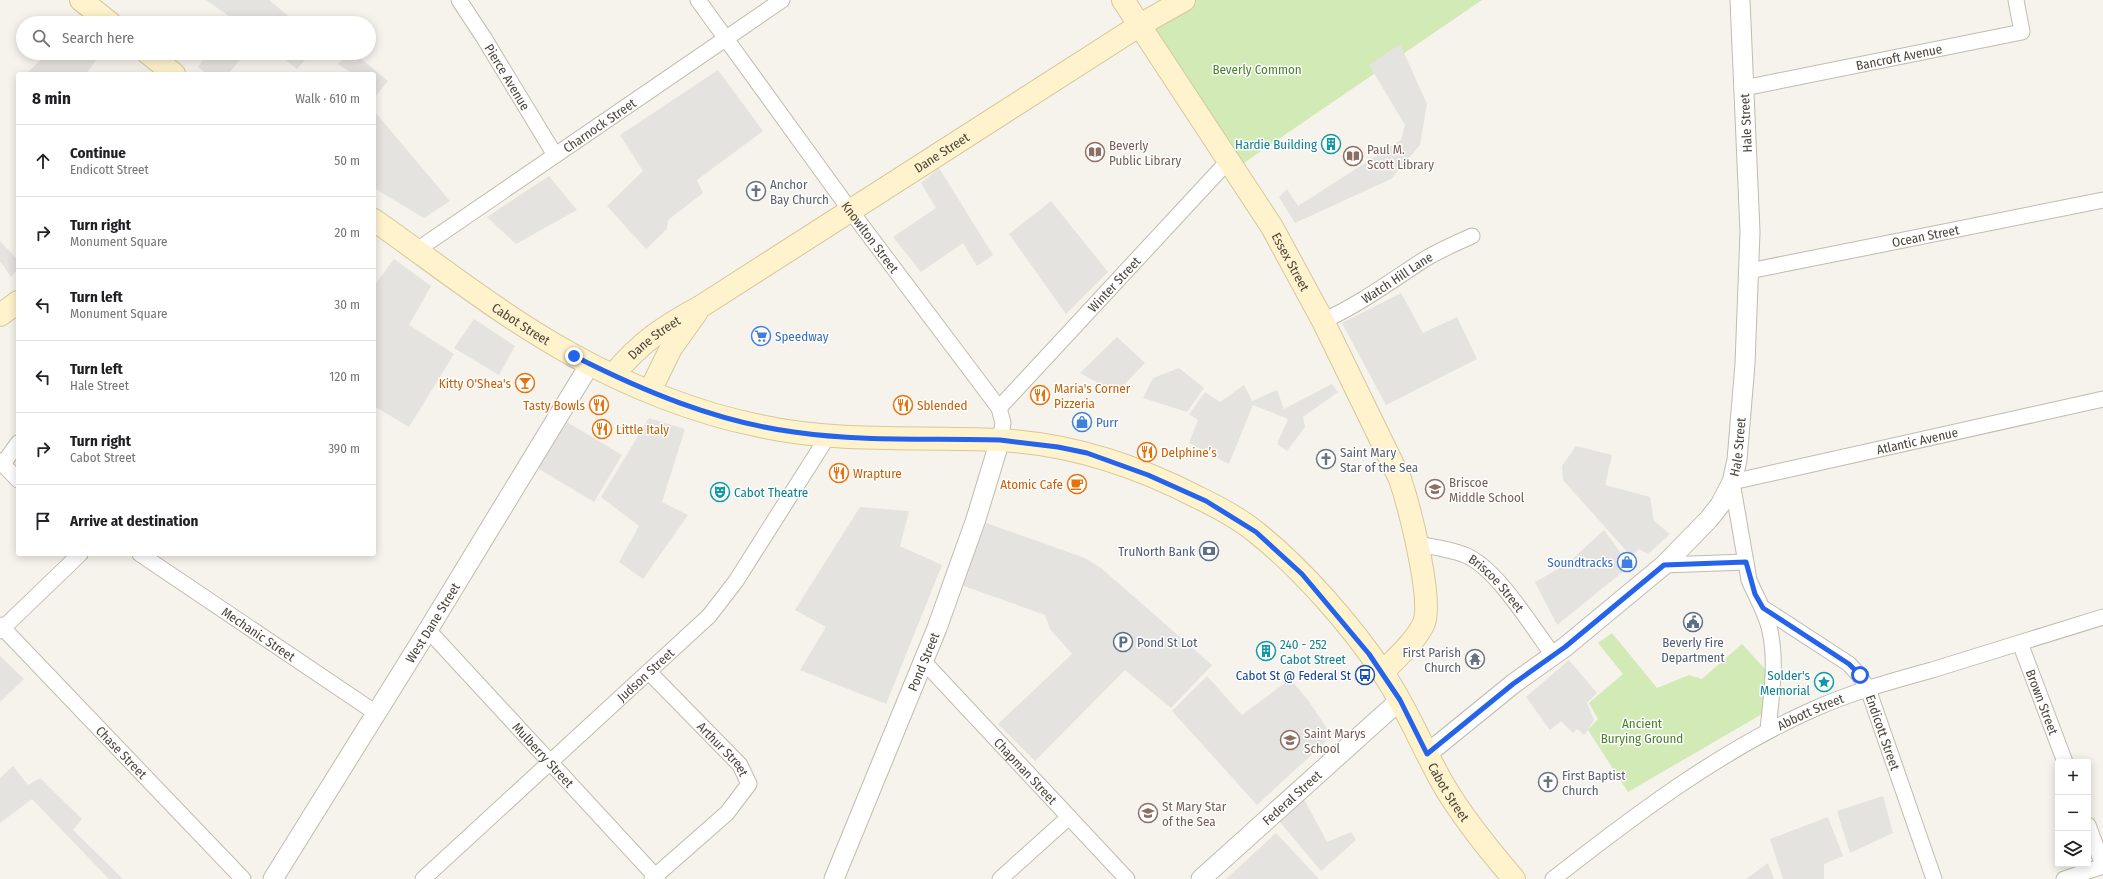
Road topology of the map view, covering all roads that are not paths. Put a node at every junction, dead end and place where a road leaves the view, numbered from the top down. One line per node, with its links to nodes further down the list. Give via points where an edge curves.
1 (81, 0): 9 (main road)
2 (459, 0): 15 (street, Pierce Avenue)
3 (698, 0): 11 (street, Knowlton Street)
4 (782, 0): 11 (street, Charnock Street)
5 (1123, 0): 10 (main road, Essex Street)
6 (1184, 0): 10 (main road, Dane Street)
7 (1740, 0): 14 (street, Hale Street)
8 (2016, 0): 14 (street, Bancroft Avenue, via 2022,32)
9 (101, 16)
10 (1140, 25): 16 (main road, Essex Street); 18 (main road, Dane Street)
11 (726, 38): 15 (street, Charnock Street); 18 (street, Knowlton Street)
12 (157, 60): 13 (main road)
13 (172, 72)
14 (1744, 88): 22 (street, Hale Street, via 1749,193)
15 (556, 155): 21 (street, Charnock Street)
16 (1230, 160): 26 (main road, Essex Street, via 1269,222); 31 (street, Winter Street)
17 (2103, 200): 22 (street, Ocean Street)
18 (850, 210): 24 (main road, Dane Street); 31 (street, Knowlton Street)
19 (376, 221): 21 (main road, Cabot Street)
20 (1472, 236): 26 (street, Watch Hill Lane, via 1426,258 1371,296)
21 (416, 250): 27 (main road, Cabot Street, via 517,320)
22 (1749, 271): 37 (street, Hale Street, via 1737,460)
23 (16, 303): 25 (main road)
24 (700, 307): 28 (main road, Dane Street, via 657,331 641,344); 29 (main road, Dane Street, via 671,348)
25 (0, 315)
26 (1323, 321): 38 (main road, Essex Street, via 1400,479)
27 (590, 364): 28 (main road, Cabot Street); 46 (street, West Dane Street)
28 (613, 375): 29 (main road, Cabot Street)
29 (650, 391): 32 (main road, Cabot Street, via 689,406 759,426)
30 (2103, 399): 37 (street, Atlantic Avenue)
31 (999, 408): 33 (street, Knowlton Street, via 1003,423)
32 (828, 436): 33 (main road, Cabot Street); 50 (street, Judson Street, via 723,598 709,616)
33 (1000, 440): 49 (street, Pond Street, via 976,519); 51 (main road, Cabot Street, via 1087,453 1178,487 1234,517 1256,532 1302,574)
34 (16, 445): 35 (street)
35 (1, 463): 36 (street)
36 (16, 478)
37 (1732, 482): 41 (street); 42 (street, Hale Street, via 1720,505)
38 (1417, 544): 48 (street, Briscoe Street, via 1466,555 1496,578); 51 (main road, Essex Street, via 1425,593 1424,622 1420,631)
39 (78, 556): 45 (street)
40 (143, 556): 54 (street, Mechanic Street)
41 (1746, 562): 42 (street); 43 (street, via 1755,594)
42 (1664, 565): 48 (street, Hale Street)
43 (1763, 608): 52 (street, Endicott Street, via 1849,664 1860,675); 55 (street, via 1774,657)
44 (2103, 617): 47 (street, Abbott Street)
45 (1, 628): 63 (street, Chase Street)
46 (428, 630): 54 (street, West Dane Street); 58 (street, Mulberry Street)
47 (2020, 642): 52 (street, Abbott Street); 57 (street, Brown Street)
48 (1553, 655): 56 (street, Hale Street)
49 (924, 662): 59 (street, Chapman Street); 66 (street, Pond Street)
50 (649, 672): 58 (street, Judson Street); 62 (street, Arthur Street, via 744,769 749,784 727,813)
51 (1383, 672): 53 (main road, Cabot Street)
52 (1868, 689): 55 (street, Abbott Street); 72 (street, Endicott Street)
53 (1400, 700): 56 (main road, Cabot Street); 69 (street, Federal Street)
54 (376, 713): 64 (street, West Dane Street)
55 (1768, 730): 71 (street, Abbott Street, via 1719,759 1636,815)
56 (1427, 754): 70 (main road, Cabot Street, via 1477,835)
57 (2064, 759)
58 (550, 762): 62 (street, Mulberry Street); 65 (street, Judson Street)
59 (1069, 817): 67 (street); 68 (street, Chapman Street)
60 (2090, 831): 61 (street)
61 (2103, 865): 73 (street)
62 (655, 878)
63 (243, 879)
64 (273, 879)
65 (423, 879)
66 (834, 879)
67 (1000, 879)
68 (1127, 879)
69 (1201, 879)
70 (1514, 879)
71 (1554, 879)
72 (1934, 879)
73 (2064, 879)

